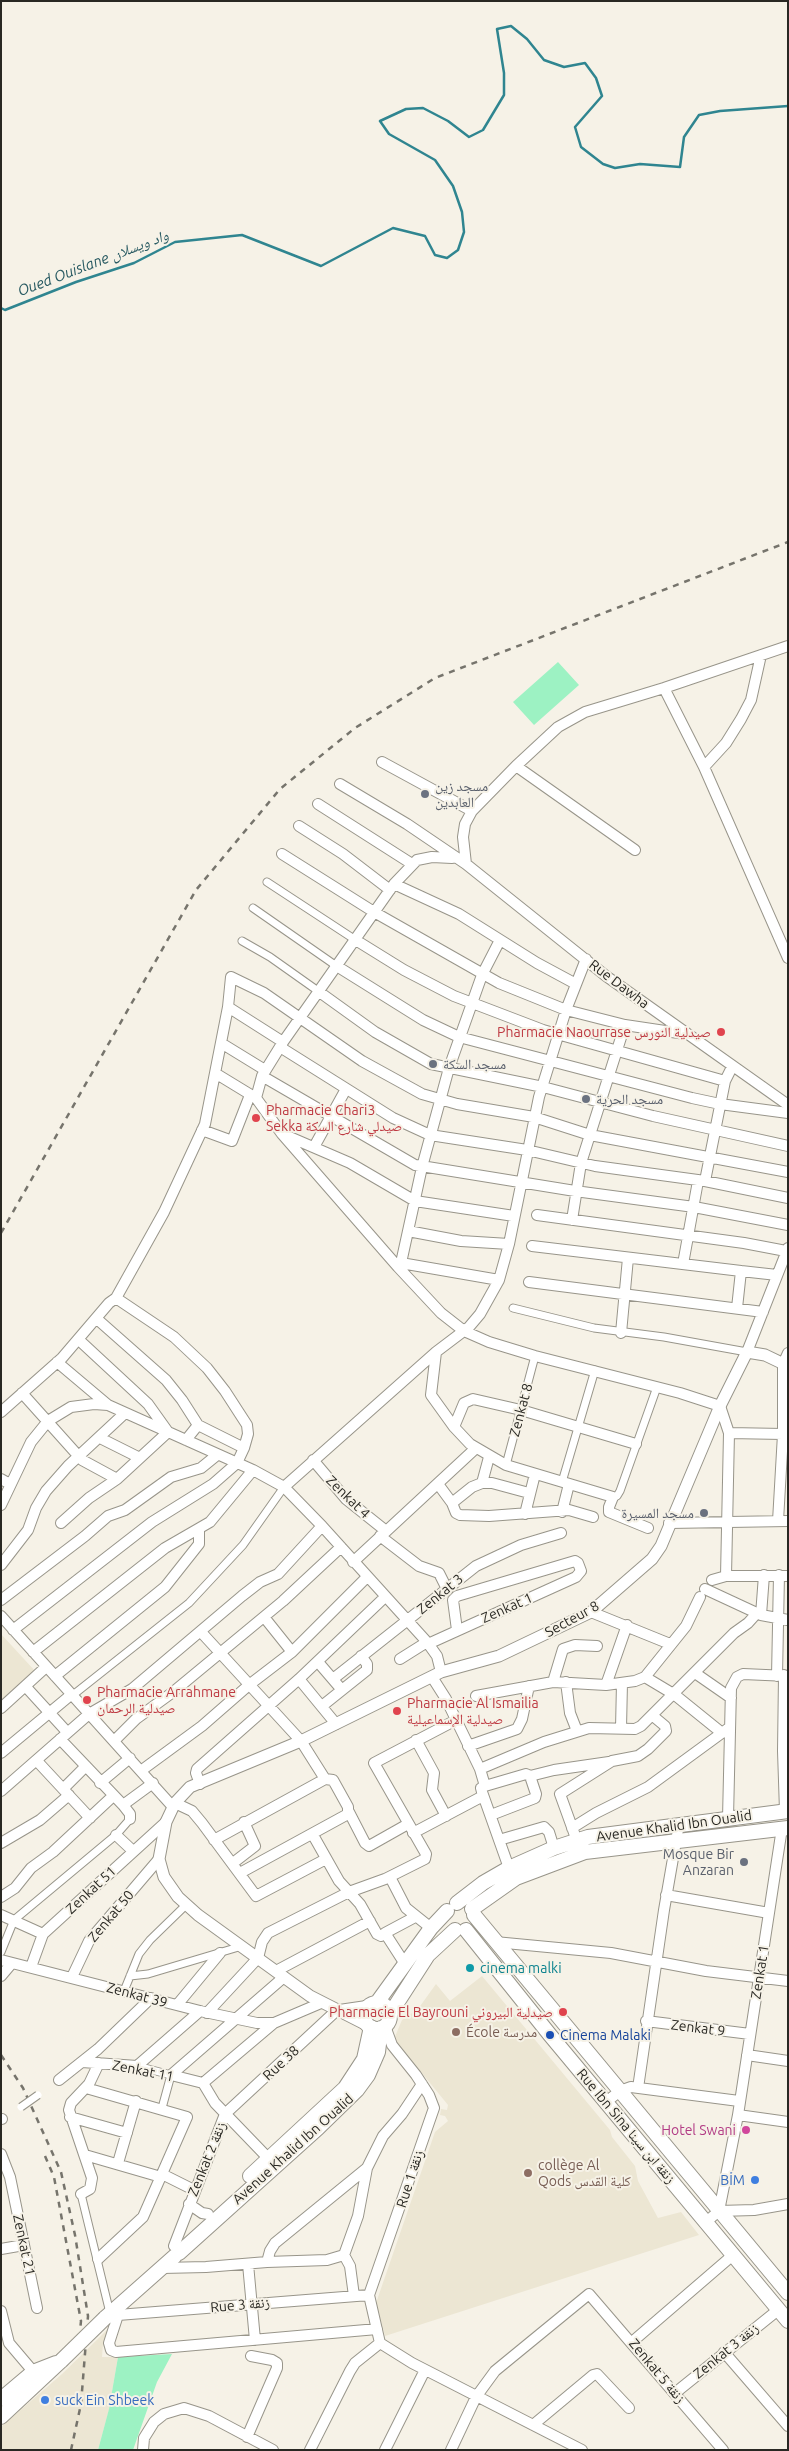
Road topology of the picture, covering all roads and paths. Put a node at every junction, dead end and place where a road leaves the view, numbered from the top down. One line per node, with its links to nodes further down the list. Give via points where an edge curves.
1 (788, 646): 2 (street)
2 (761, 655): 3 (street); 6 (street, via 750,700 741,720)
3 (664, 688): 5 (street, via 571,719 546,737); 6 (street)
4 (382, 762): 9 (street)
5 (516, 766): 9 (street); 11 (street)
6 (704, 768): 23 (street)
7 (340, 784): 13 (street, Rue Dawha, via 407,824)
8 (318, 804): 14 (street)
9 (472, 811): 15 (street, via 463,837)
10 (299, 826): 17 (street)
11 (635, 850)
12 (282, 854): 19 (street)
13 (454, 858): 14 (street, via 426,858); 15 (street, Rue Dawha)
14 (412, 864): 17 (street)
15 (466, 864): 24 (street, Rue Dawha)
16 (267, 882): 20 (street)
17 (392, 887): 19 (street); 21 (street, via 459,914)
18 (253, 908): 25 (street)
19 (374, 912): 20 (street); 26 (street)
20 (354, 939): 25 (street); 29 (street, via 404,970)
21 (500, 940): 26 (street); 27 (street)
22 (242, 941): 28 (street)
23 (788, 958)
24 (586, 960): 27 (street); 35 (street, Rue Dawha)
25 (335, 965): 28 (street); 36 (street, via 431,1025)
26 (482, 975): 29 (street); 31 (street)
27 (576, 984): 31 (street)
28 (318, 992): 32 (street); 42 (street, via 420,1060)
29 (471, 1003): 34 (street); 36 (street)
30 (228, 1007): 32 (street, via 230,977 264,993); 37 (street); 38 (street)
31 (566, 1010): 33 (street); 34 (street)
32 (300, 1018): 38 (street); 50 (street, via 391,1079)
33 (625, 1026): 35 (street); 39 (street)
34 (558, 1034): 39 (street); 40 (street)
35 (687, 1034): 41 (street, Rue Dawha)
36 (459, 1037): 40 (street, via 511,1053); 42 (street)
37 (221, 1042): 43 (street); 44 (street)
38 (282, 1044): 44 (street); 48 (street)
39 (617, 1050): 45 (street); 46 (street)
40 (551, 1060): 45 (street); 47 (street)
41 (732, 1067): 46 (street); 53 (street, Rue Dawha)
42 (449, 1068): 47 (street); 50 (street)
43 (215, 1073): 49 (street); 57 (street)
44 (264, 1073): 49 (street); 55 (street)
45 (608, 1078): 51 (street); 52 (street)
46 (725, 1080): 52 (street)
47 (543, 1087): 51 (street); 56 (street)
48 (346, 1089): 55 (street); 60 (street, via 393,1118)
49 (253, 1096): 57 (street, via 232,1141); 59 (street)
50 (440, 1100): 56 (street); 60 (street)
51 (600, 1103): 58 (street); 61 (street)
52 (720, 1104): 54 (street); 58 (street)
53 (788, 1106)
54 (788, 1113)
55 (331, 1116): 63 (street); 67 (street)
56 (534, 1117): 61 (street); 64 (street)
57 (202, 1130): 92 (street, via 164,1212)
58 (714, 1130): 62 (street); 65 (street)
59 (282, 1134): 63 (street); 86 (street)
60 (430, 1135): 64 (street); 67 (street)
61 (590, 1135): 65 (street); 66 (street)
62 (788, 1146)
63 (314, 1147): 73 (street, via 350,1163)
64 (527, 1150): 66 (street); 70 (street)
65 (710, 1157): 68 (street); 69 (street)
66 (581, 1163): 69 (street); 71 (street)
67 (422, 1167): 70 (street, via 496,1176); 73 (street)
68 (788, 1172)
69 (702, 1181): 72 (street); 74 (street)
70 (522, 1183): 71 (street); 76 (street)
71 (575, 1191): 74 (street); 77 (street)
72 (788, 1198)
73 (415, 1201): 76 (street); 79 (street)
74 (694, 1207): 78 (street); 80 (street)
75 (536, 1215): 77 (street)
76 (514, 1216): 81 (street)
77 (572, 1220): 80 (street)
78 (788, 1225)
79 (408, 1231): 81 (street, via 461,1241); 86 (street)
80 (689, 1236): 83 (street); 85 (street)
81 (509, 1244): 89 (street)
82 (532, 1246): 84 (street)
83 (787, 1250): 88 (street, Secteur 8)
84 (628, 1258): 85 (street); 91 (street)
85 (683, 1264): 87 (street)
86 (400, 1265): 89 (street); 97 (street, via 441,1313)
87 (741, 1271): 88 (street); 94 (street)
88 (777, 1275): 95 (street, Secteur 8)
89 (499, 1280): 97 (street, via 480,1314)
90 (529, 1282): 91 (street)
91 (625, 1294): 94 (street); 98 (street)
92 (116, 1298): 96 (street); 124 (street, via 174,1337 206,1368 247,1425)
93 (513, 1308): 98 (street)
94 (737, 1308): 95 (street)
95 (763, 1312): 101 (street, Secteur 8)
96 (97, 1319): 99 (street); 115 (street, via 166,1380)
97 (464, 1331): 100 (street); 103 (street)
98 (621, 1333): 101 (street)
99 (79, 1340): 104 (street); 118 (street, via 148,1404)
100 (436, 1352): 116 (street, via 431,1395); 130 (street)
101 (747, 1352): 105 (street); 110 (street, Secteur 8)
102 (788, 1353): 105 (street)
103 (536, 1356): 106 (street); 111 (street, Zenkat 8)
104 (57, 1362): 108 (street); 109 (street)
105 (785, 1365): 120 (street)
106 (595, 1370): 107 (street); 117 (street)
107 (657, 1387): 110 (street); 123 (street)
108 (22, 1393): 112 (street); 114 (street)
109 (108, 1405): 113 (street); 114 (street, via 71,1407)
110 (720, 1406): 119 (street); 151 (street, Secteur 8)
111 (521, 1410): 116 (street, via 470,1399 464,1403); 117 (street); 132 (street, Zenkat 8)
112 (1, 1412)
113 (125, 1413): 118 (street); 121 (street)
114 (48, 1421): 127 (street); 136 (street)
115 (198, 1425): 122 (street); 124 (street)
116 (454, 1427): 125 (street)
117 (578, 1427): 123 (street); 138 (street)
118 (168, 1432): 122 (street); 129 (street)
119 (729, 1433): 120 (street); 149 (street)
120 (783, 1434): 148 (street)
121 (100, 1438): 127 (street); 129 (street)
122 (186, 1440): 126 (street)
123 (636, 1444): 142 (street, via 620,1491)
124 (244, 1448): 131 (street)
125 (476, 1448): 128 (street); 139 (street)
126 (217, 1455): 131 (street); 167 (street, via 203,1467 171,1477 125,1510 108,1516)
127 (79, 1457): 135 (street); 159 (street, via 43,1495 28,1530)
128 (489, 1457): 132 (street); 137 (street)
129 (140, 1458): 135 (street)
130 (313, 1460): 140 (street); 155 (street, Zenkat 4, via 346,1499)
131 (236, 1463): 133 (street); 175 (street, via 201,1492 152,1522)
132 (506, 1464): 134 (street)
133 (253, 1470): 140 (street); 154 (street, via 222,1509)
134 (535, 1474): 138 (street); 141 (street)
135 (117, 1479): 150 (street)
136 (6, 1482): 144 (street)
137 (482, 1483): 141 (street); 143 (street)
138 (566, 1483): 142 (street); 145 (street)
139 (438, 1484): 143 (street); 155 (street)
140 (284, 1487): 152 (street); 203 (street, via 243,1545 189,1603)
141 (529, 1493): 146 (street)
142 (613, 1497): 153 (street, via 610,1512)
143 (452, 1503): 146 (street, via 460,1515)
144 (1, 1505)
145 (562, 1512): 146 (street); 147 (street, via 572,1510)
146 (525, 1514)
147 (593, 1517)
148 (783, 1521): 149 (street)
149 (726, 1522): 151 (street); 160 (street)
150 (61, 1523)
151 (669, 1523): 168 (street, Secteur 8, via 661,1546 652,1559)
152 (322, 1526): 157 (street); 177 (street, via 278,1574 260,1582)
153 (648, 1528)
154 (199, 1530): 181 (street, via 160,1552); 190 (street, via 199,1544 165,1587)
155 (383, 1533): 158 (street); 164 (street, Zenkat 4, via 419,1566 439,1573)
156 (561, 1533): 164 (street, Zenkat 3, via 490,1558)
157 (341, 1547): 158 (street); 171 (street)
158 (353, 1562): 163 (street)
159 (1, 1565)
160 (726, 1576): 161 (street); 165 (street)
161 (764, 1576): 162 (street); 169 (street)
162 (783, 1576): 172 (street)
163 (367, 1577): 166 (street); 182 (street)
164 (446, 1587): 173 (street, Zenkat 3)
165 (706, 1589): 169 (street); 179 (street, via 686,1626)
166 (385, 1597): 173 (street); 186 (street)
167 (1, 1600)
168 (591, 1612): 174 (street); 189 (street, Secteur 8, via 499,1656)
169 (759, 1614): 172 (street); 188 (street, via 734,1633)
170 (1, 1616): 175 (street)
171 (264, 1617): 182 (street); 183 (street)
172 (783, 1620): 191 (street)
173 (408, 1621): 178 (street); 184 (street, Zenkat 3)
174 (626, 1625): 179 (street); 199 (street)
175 (13, 1630): 181 (street)
176 (457, 1630): 176 (street, Zenkat 1, via 453,1600 460,1594 575,1562 580,1569 576,1577); 178 (street, Zenkat 1)
177 (202, 1632): 183 (street); 211 (street, via 132,1689)
178 (428, 1643): 185 (street, Zenkat 1); 189 (street, via 437,1656)
179 (670, 1644): 192 (street)
180 (597, 1646): 195 (street, via 575,1645 563,1649)
181 (33, 1652): 187 (street)
182 (292, 1652): 198 (street)
183 (219, 1653): 198 (street); 220 (street, via 136,1719)
184 (361, 1656): 194 (street, Zenkat 3); 202 (street, via 367,1670)
185 (400, 1659)
186 (318, 1662): 193 (street); 194 (street)
187 (46, 1667): 190 (street); 201 (street)
188 (695, 1673): 204 (street); 206 (street)
189 (437, 1674): 213 (street); 214 (street, Secteur 8)
190 (55, 1676): 203 (street)
191 (783, 1676): 206 (street, via 743,1674 737,1677 731,1688); 223 (street)
192 (645, 1677): 197 (street); 204 (street)
193 (299, 1679): 207 (street); 208 (street)
194 (332, 1679): 202 (street)
195 (553, 1682): 196 (street); 200 (street)
196 (566, 1682): 199 (street); 217 (street, via 570,1713)
197 (622, 1683): 199 (street); 215 (street)
198 (249, 1685): 207 (street); 230 (street, via 208,1721)
199 (606, 1685)
200 (529, 1686): 205 (street); 222 (street, via 522,1720 516,1729)
201 (26, 1687): 209 (street); 210 (street)
202 (342, 1690): 208 (street)
203 (72, 1694): 210 (street); 211 (street)
204 (675, 1695): 212 (street); 216 (street)
205 (476, 1696)
206 (731, 1698): 216 (street)
207 (269, 1705): 221 (street); 235 (street, via 197,1769)
208 (322, 1706): 214 (street)
209 (1, 1708)
210 (49, 1711): 218 (street); 224 (street)
211 (89, 1714): 218 (street); 220 (street)
212 (653, 1716): 215 (street, via 636,1729); 227 (street, via 665,1726 664,1734 638,1756)
213 (456, 1720): 219 (street); 222 (street)
214 (336, 1724): 221 (street, Secteur 8)
215 (621, 1728): 217 (street, via 598,1727)
216 (726, 1730): 247 (street); 255 (street, via 648,1787 596,1813)
217 (578, 1731): 229 (street)
218 (63, 1736): 226 (street); 228 (street)
219 (416, 1740): 245 (street, via 434,1773 432,1790); 253 (street, via 374,1763)
220 (114, 1741): 225 (street)
221 (301, 1741): 232 (street); 235 (street, Secteur 8)
222 (468, 1746): 229 (street)
223 (785, 1751): 242 (street)
224 (1, 1753)
225 (130, 1758): 230 (street); 233 (street)
226 (37, 1761): 236 (street); 238 (street)
227 (612, 1761): 231 (street); 255 (street, via 560,1794)
228 (86, 1766): 233 (street); 238 (street)
229 (480, 1769): 237 (street)
230 (142, 1770): 234 (street)
231 (530, 1776): 237 (street, via 526,1774); 244 (street, via 535,1798)
232 (325, 1779): 243 (street, via 333,1780); 250 (street)
233 (100, 1783): 239 (street)
234 (152, 1783): 240 (street); 241 (street)
235 (200, 1784): 241 (street, Secteur 8, via 190,1787)
236 (1, 1791)
237 (484, 1791): 244 (street); 245 (street)
238 (66, 1792): 246 (street); 260 (street, via 40,1820)
239 (112, 1797): 240 (street); 246 (street)
240 (122, 1805): 248 (street)
241 (174, 1805): 249 (street); 257 (street, via 192,1811)
242 (786, 1811): 247 (main road, Avenue Khalid Ibn Oualid)
243 (349, 1812): 253 (street, via 364,1843 369,1846); 256 (street)
244 (491, 1815): 258 (street)
245 (446, 1816): 253 (street)
246 (90, 1818): 271 (street, via 31,1868 15,1888)
247 (728, 1818): 251 (main road, Avenue Khalid Ibn Oualid)
248 (130, 1819): 254 (street)
249 (166, 1822): 262 (street, Zenkat 51); 263 (street)
250 (244, 1822): 257 (street); 265 (street, via 255,1846)
251 (679, 1824): 255 (main road, Avenue Khalid Ibn Oualid); 259 (street)
252 (785, 1828): 259 (main road, Avenue Khalid Ibn Oualid); 275 (street, Zenkat 1)
253 (411, 1829): 268 (street, via 426,1857)
254 (116, 1834): 262 (street); 278 (street)
255 (575, 1834): 261 (main road, Avenue Khalid Ibn Oualid)
256 (313, 1835): 264 (street); 267 (street)
257 (214, 1840): 265 (street)
258 (500, 1840): 261 (street, via 544,1827); 266 (street)
259 (676, 1840): 270 (street); 274 (main road, Avenue Khalid Ibn Oualid, via 596,1850 566,1858 506,1884)
260 (1, 1843)
261 (554, 1848): 266 (main road, Avenue Khalid Ibn Oualid)
262 (133, 1851): 283 (street, Zenkat 51)
263 (159, 1859): 272 (street, via 164,1877); 296 (street, Zenkat 50, via 89,1941)
264 (326, 1859): 267 (street, via 256,1896); 269 (street)
265 (232, 1863): 267 (street)
266 (509, 1868): 273 (main road, Avenue Khalid Ibn Oualid)
267 (240, 1873)
268 (390, 1877): 269 (street); 277 (street, via 406,1908)
269 (349, 1892): 279 (street); 288 (street, via 268,1934)
270 (666, 1895): 275 (street); 290 (street)
271 (1, 1897)
272 (186, 1905): 285 (street); 295 (street, via 150,1940)
273 (452, 1907): 274 (main road, via 466,1903); 280 (main road, Avenue Khalid Ibn Oualid); 281 (main road, via 446,1920)
274 (473, 1912): 281 (main road, via 473,1924); 284 (main road, Rue Ibn Sina زنقة ابن سينا)
275 (770, 1913): 297 (street, Zenkat 1)
276 (1, 1915): 278 (street)
277 (415, 1917): 280 (street); 282 (street)
278 (14, 1920): 283 (street); 286 (street)
279 (370, 1921): 282 (street, via 377,1934 382,1936); 293 (street)
280 (430, 1928): 291 (main road)
281 (461, 1930): 309 (main road, Avenue Khalid Ibn Oualid, via 428,1955); 326 (main road, Rue Ibn Sina زنقة ابن سينا)
282 (385, 1933): 291 (street)
283 (43, 1934): 292 (street, Zenkat 51)
284 (495, 1942): 290 (street, via 582,1950); 322 (main road, Rue Ibn Sina زنقة ابن سينا)
285 (242, 1946): 287 (street); 288 (street)
286 (1, 1952)
287 (220, 1953): 295 (street, via 148,1974); 303 (street)
288 (258, 1958): 293 (street); 305 (street)
289 (6, 1962): 292 (street, Zenkat 39); 294 (street)
290 (656, 1962): 297 (street); 308 (street)
291 (405, 1964): 302 (main road)
292 (31, 1968): 296 (street, Zenkat 39)
293 (280, 1974): 301 (street); 306 (street)
294 (1, 1976)
295 (130, 1976): 299 (street)
296 (72, 1977): 299 (street, Zenkat 39)
297 (759, 1977): 298 (street); 310 (street, Zenkat 1)
298 (788, 1981)
299 (124, 1991): 300 (street, Zenkat 39)
300 (151, 1998): 303 (street, Zenkat 39); 313 (street)
301 (321, 2003): 304 (street); 307 (street, Zenkat 39)
302 (373, 2004): 304 (street); 309 (main road, via 383,2005); 309 (main road, via 364,2016)
303 (177, 2005): 305 (street, Zenkat 39)
304 (336, 2011): 309 (street); 329 (street, Rue 38)
305 (203, 2012): 306 (street, Zenkat 39); 315 (street)
306 (237, 2019): 307 (street, Zenkat 39); 316 (street)
307 (274, 2022): 318 (street, Zenkat 39)
308 (646, 2022): 310 (street, Zenkat 9); 321 (street)
309 (379, 2024): 319 (street, Rue 1 زنقة); 336 (main road, Avenue Khalid Ibn Oualid, via 364,2059 346,2088); 349 (main road, Avenue Khalid Ibn Oualid, via 378,2052 357,2090 318,2128)
310 (750, 2034): 311 (street, Zenkat 1)
311 (747, 2056): 312 (street); 324 (street, Zenkat 1)
312 (788, 2061)
313 (82, 2062): 314 (street, Zenkat 11); 317 (street)
314 (99, 2063): 315 (street, Zenkat 11); 320 (street)
315 (137, 2066): 316 (street, Zenkat 11)
316 (171, 2075): 318 (street, Zenkat 11); 328 (street)
317 (59, 2080)
318 (203, 2083): 329 (street)
319 (422, 2084): 338 (street, via 378,2145); 357 (street, Rue 1 زنقة, via 433,2104 433,2115)
320 (86, 2088): 325 (street); 331 (street, via 71,2103)
321 (638, 2088): 322 (street); 324 (street)
322 (620, 2092): 326 (street); 344 (main road, Rue Ibn Sina زنقة ابن سينا)
323 (38, 2095): 327 (street, bridge)
324 (739, 2100): 330 (street, Zenkat 1)
325 (136, 2101): 328 (street); 333 (street)
326 (606, 2102): 346 (main road, Rue Ibn Sina زنقة ابن سينا)
327 (21, 2106)
328 (162, 2108): 339 (street, via 187,2117)
329 (225, 2114): 336 (street); 340 (street, Zenkat 2 زنقة)
330 (738, 2115): 332 (street); 344 (street, Zenkat 1)
331 (70, 2117): 333 (street); 335 (street)
332 (788, 2122)
333 (127, 2133): 337 (street)
334 (1, 2154): 347 (street, Zenkat 21, via 10,2177)
335 (85, 2155): 337 (street); 341 (street, via 92,2183 90,2189)
336 (269, 2159): 345 (main road, Avenue Khalid Ibn Oualid)
337 (118, 2164): 339 (street)
338 (367, 2168): 350 (street, via 358,2216); 353 (street, via 275,2243)
339 (162, 2175): 340 (street); 352 (street, via 142,2219)
340 (194, 2190): 342 (street, Zenkat 2 زنقة)
341 (82, 2194): 352 (street)
342 (189, 2204): 345 (street); 349 (street, Zenkat 2 زنقة)
343 (788, 2204): 344 (street, via 754,2210)
344 (719, 2211): 346 (street); 356 (main road, Rue Ibn Sina زنقة ابن سينا)
345 (208, 2214): 349 (main road, Avenue Khalid Ibn Oualid)
346 (706, 2222): 351 (main road, Rue Ibn Sina زنقة ابن سينا)
347 (24, 2245): 348 (street); 360 (street, Zenkat 21)
348 (1, 2249)
349 (175, 2250): 355 (main road, Avenue Khalid Ibn Oualid); 363 (main road, Avenue Khalid Ibn Oualid, via 132,2283)
350 (344, 2255): 353 (street, via 327,2260); 358 (street, via 350,2266)
351 (733, 2255): 361 (main road, Rue Ibn Sina زنقة ابن سينا); 367 (street)
352 (98, 2259): 363 (street)
353 (267, 2262): 354 (street)
354 (248, 2264): 355 (street); 359 (street)
355 (162, 2268): 363 (main road, Avenue Khalid Ibn Oualid)
356 (788, 2293)
357 (370, 2295): 358 (street, Rue 3 زنقة); 365 (street)
358 (354, 2296): 359 (street, Rue 3 زنقة)
359 (252, 2304): 363 (street, Rue 3 زنقة); 366 (street)
360 (37, 2308)
361 (778, 2310): 364 (main road, Rue Ibn Sina زنقة ابن سينا); 370 (street, Zenkat 3 زنقة)
362 (1, 2311): 368 (street)
363 (111, 2315): 366 (street, via 109,2343 111,2350 116,2352); 373 (main road, Avenue Khalid Ibn Oualid, bridge, via 61,2361)
364 (788, 2322)
365 (377, 2329): 366 (street); 369 (street)
366 (255, 2340)
367 (632, 2342): 374 (street, Zenkat 5 زنقة); 375 (street, Zenkat 5 زنقة, via 589,2294 495,2371)
368 (5, 2343): 373 (street)
369 (380, 2343): 372 (street); 384 (street, via 355,2363)
370 (724, 2352): 374 (street, Zenkat 3 زنقة); 380 (street)
371 (252, 2356): 381 (street, via 272,2360 277,2363 277,2368)
372 (425, 2370): 375 (street); 385 (street)
373 (37, 2376): 376 (main road, Avenue Khalid Ibn Oualid); 378 (main road, Avenue Khalid Ibn Oualid)
374 (675, 2393): 388 (street, Zenkat 5 زنقة)
375 (476, 2397): 379 (street); 386 (street)
376 (1, 2398)
377 (629, 2408): 379 (street, via 597,2374)
378 (1, 2417)
379 (533, 2425): 387 (street)
380 (788, 2426)
381 (247, 2437): 382 (street, via 209,2416 181,2408 154,2422 144,2438); 383 (street)
382 (143, 2450)
383 (273, 2450)
384 (310, 2450)
385 (385, 2450)
386 (451, 2450)
387 (582, 2450)
388 (723, 2450)

